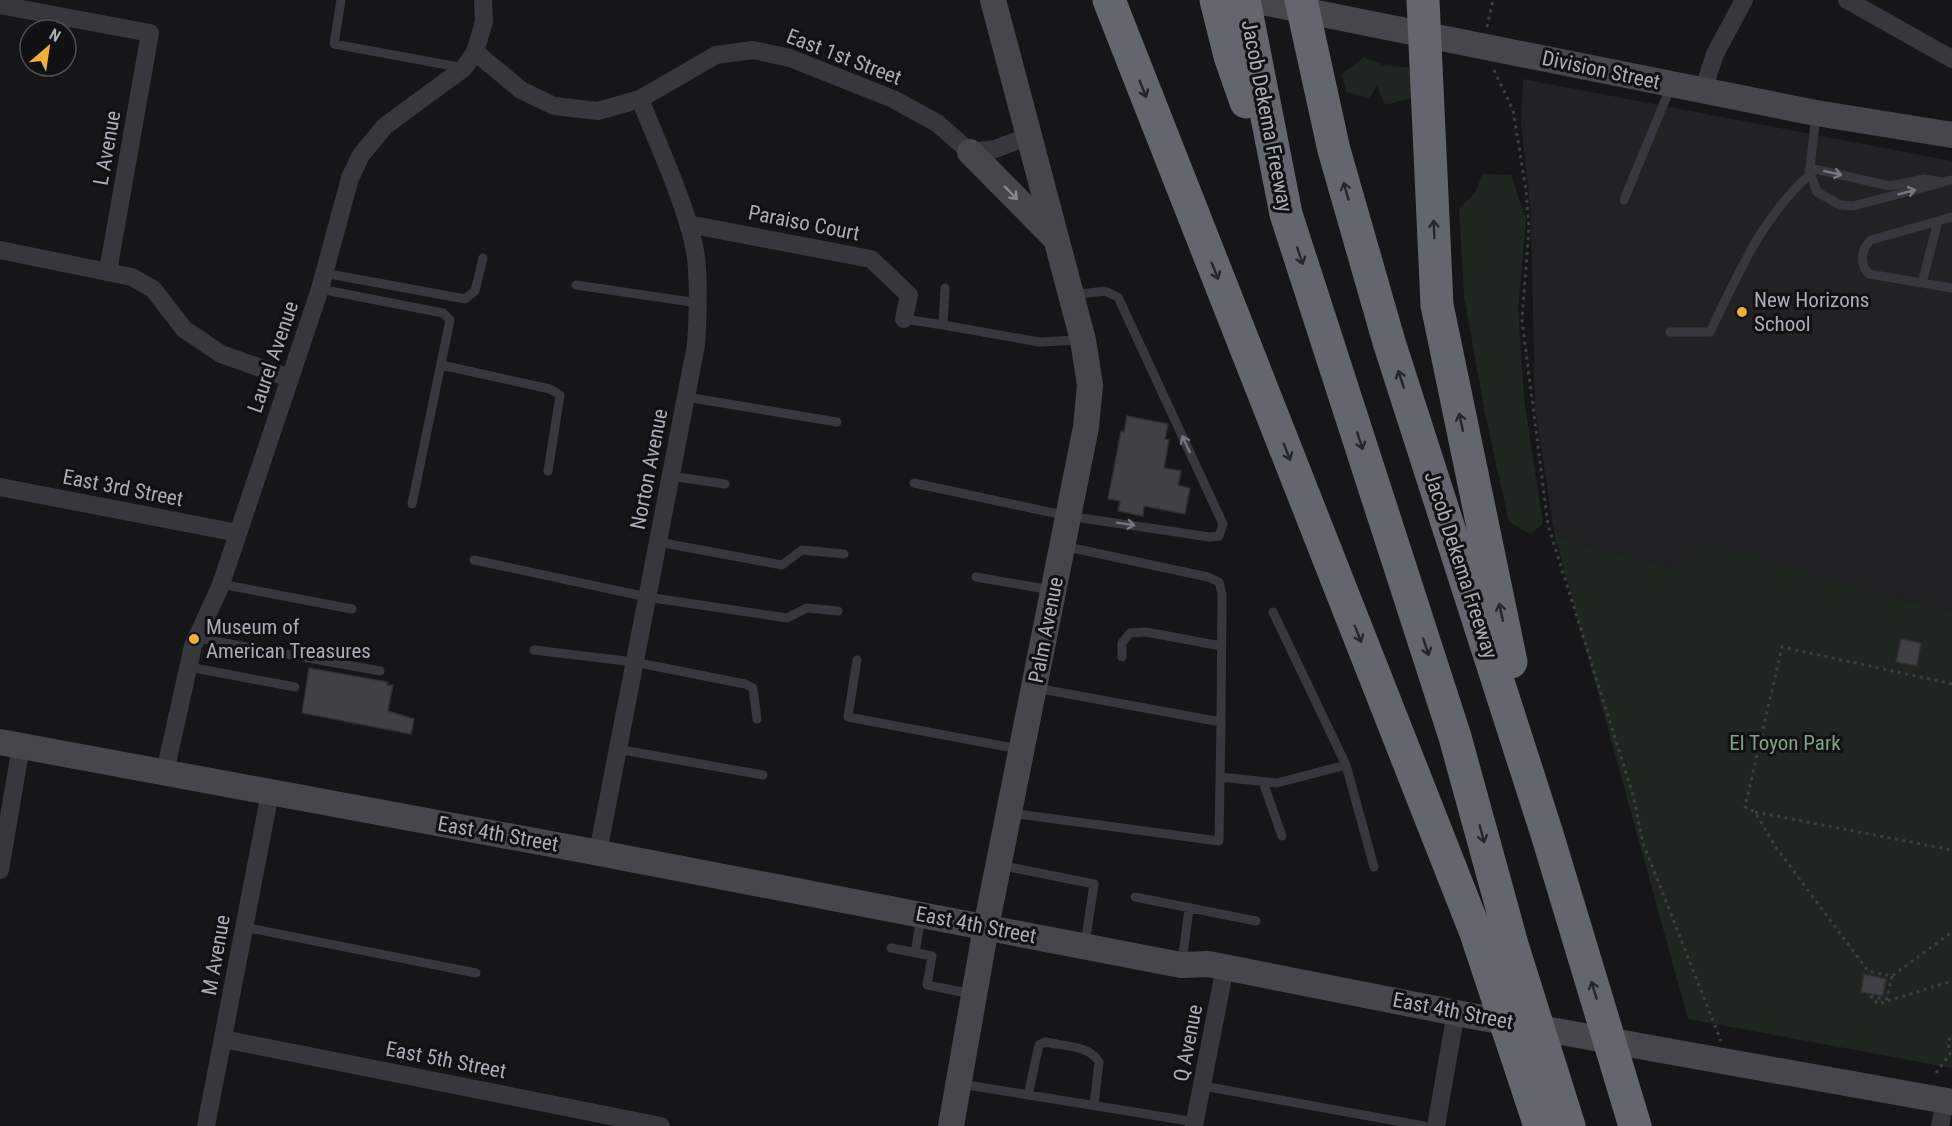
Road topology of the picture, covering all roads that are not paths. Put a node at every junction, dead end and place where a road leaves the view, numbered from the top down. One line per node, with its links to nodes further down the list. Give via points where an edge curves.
1 (340, 0): 18 (lane, via 334,44)
2 (483, 0): 14 (street, Laurel Avenue, via 484,22)
3 (993, 0): 24 (street, Palm Avenue)
4 (1109, 0): 124 (highway, one-way to 124, via 1476,933)
5 (1216, 0): 15 (highway)
6 (1244, 0): 15 (highway, Jacob Dekema Freeway)
7 (1252, 0): 19 (street, Division Street)
8 (1301, 0): 17 (highway, Jacob Dekema Freeway)
9 (1315, 0): 17 (highway)
10 (1423, 0): 92 (highway, one-way to 10, via 1437,306)
11 (1744, 0): 20 (street, via 1714,54)
12 (1847, 0): 16 (street)
13 (0, 5): 35 (street, L Avenue, via 150,33)
14 (475, 52): 18 (street, Laurel Avenue); 21 (street, East 1st Street, via 521,90 554,106 598,111)
15 (1242, 56): 125 (highway, Jacob Dekema Freeway, one-way to 125, via 1286,214 1455,736 1513,948)
16 (1952, 59)
17 (1316, 65): 92 (highway, Jacob Dekema Freeway, one-way to 17, via 1389,342 1334,150)
18 (464, 68): 36 (street, Laurel Avenue, via 385,126 361,155 350,178)
19 (1672, 84): 20 (street, Division Street); 28 (lane)
20 (1703, 90): 22 (street, Division Street)
21 (640, 99): 25 (street, East 1st Street, via 716,55 753,50 790,58 893,99 937,123); 31 (street, Norton Avenue)
22 (1816, 113): 23 (street, Division Street); 26 (lane)
23 (1952, 135)
24 (1030, 136): 25 (street, via 995,149); 32 (street, Palm Avenue)
25 (970, 152): 32 (street, one-way to 32)
26 (1809, 171): 27 (lane, one-way to 27, via 1890,186 1924,179); 27 (lane, one-way to 27, via 1817,192 1847,206); 45 (lane, via 1783,198 1760,232 1710,332)
27 (1947, 181)
28 (1624, 200)
29 (1952, 217): 30 (lane)
30 (1938, 221): 37 (lane); 37 (lane, via 1871,240 1863,251 1863,264 1869,274)
31 (688, 224): 42 (street, Norton Avenue, via 696,256); 43 (street, Paraiso Court, via 871,259 909,295)
32 (1058, 240): 41 (street, Palm Avenue)
33 (0, 250): 35 (street)
34 (483, 258): 36 (lane, via 475,291 465,299)
35 (108, 271): 48 (street, via 132,277 153,289 184,329 221,354)
36 (322, 281): 47 (lane, via 443,313 450,320); 48 (street, Laurel Avenue)
37 (1922, 283): 40 (lane)
38 (576, 285): 42 (lane)
39 (945, 288): 44 (lane)
40 (1952, 288)
41 (1072, 295): 46 (street, Palm Avenue); 57 (lane, one-way to 41, via 1210,537 1219,536 1223,524 1118,297 1105,291)
42 (698, 303): 49 (street, Norton Avenue, via 696,345)
43 (904, 319): 44 (lane)
44 (943, 325): 46 (lane, via 1039,342)
45 (1670, 332)
46 (1083, 340): 57 (street, Palm Avenue, via 1090,385 1086,427)
47 (441, 365): 51 (lane, via 550,389 560,395); 56 (lane)
48 (289, 378): 58 (street, Laurel Avenue)
49 (686, 397): 50 (lane); 52 (street, Norton Avenue)
50 (837, 422)
51 (548, 471)
52 (670, 476): 54 (lane); 59 (street, Norton Avenue)
53 (914, 483): 57 (lane)
54 (725, 484)
55 (0, 487): 58 (street, East 3rd Street)
56 (412, 504)
57 (1068, 516): 60 (street, Palm Avenue)
58 (238, 533): 64 (street, Laurel Avenue)
59 (658, 542): 61 (lane, via 782,565 802,550); 66 (street, Norton Avenue)
60 (1062, 546): 65 (street, Palm Avenue); 71 (lane, via 1219,582)
61 (844, 554)
62 (474, 560): 66 (lane)
63 (976, 577): 65 (lane)
64 (221, 584): 67 (lane); 70 (street, Laurel Avenue)
65 (1053, 590): 79 (street, Palm Avenue)
66 (647, 597): 68 (lane, via 787,618 807,608); 75 (street, Norton Avenue)
67 (352, 609)
68 (838, 610)
69 (1273, 612): 85 (lane)
70 (197, 638): 76 (street, Laurel Avenue); 77 (lane)
71 (1221, 646): 73 (lane, via 1146,632 1130,633 1122,643); 81 (lane)
72 (534, 650): 75 (lane)
73 (1122, 657)
74 (857, 660): 84 (lane, via 848,717)
75 (634, 662): 80 (lane, via 745,684 753,688); 83 (street, Norton Avenue)
76 (189, 667): 78 (lane); 86 (street, Laurel Avenue)
77 (381, 671)
78 (295, 687)
79 (1034, 688): 81 (lane); 84 (street, Palm Avenue)
80 (757, 719)
81 (1221, 722): 88 (lane)
82 (11, 744): 86 (street, East 4th Street); 97 (street)
83 (617, 750): 87 (lane); 94 (street, Norton Avenue)
84 (1022, 750): 91 (street, Palm Avenue)
85 (1346, 765): 89 (lane, via 1277,783); 96 (lane)
86 (165, 772): 90 (street, East 4th Street)
87 (763, 775)
88 (1220, 777): 89 (lane); 91 (lane, via 1219,841)
89 (1263, 782): 93 (lane)
90 (270, 793): 94 (street, East 4th Street); 102 (street, M Avenue)
91 (1009, 813): 95 (street, Palm Avenue)
92 (1547, 834): 126 (highway, Jacob Dekema Freeway, one-way to 92)
93 (1282, 836)
94 (598, 852): 100 (street, East 4th Street)
95 (999, 865): 103 (street, Palm Avenue); 104 (lane, via 1094,884)
96 (1374, 867)
97 (0, 870)
98 (1135, 897): 99 (lane)
99 (1189, 909): 101 (lane); 107 (lane)
100 (922, 915): 103 (street, East 4th Street); 106 (lane)
101 (1256, 921)
102 (244, 927): 109 (lane); 112 (street, M Avenue)
103 (986, 927): 104 (street, East 4th Street); 110 (street, Palm Avenue)
104 (1084, 946): 107 (street, East 4th Street)
105 (891, 948): 106 (lane)
106 (915, 953): 110 (lane, via 932,956 927,985)
107 (1181, 965): 108 (street, East 4th Street)
108 (1225, 967): 111 (street, East 4th Street); 114 (street, Q Avenue)
109 (476, 973)
110 (974, 994): 113 (street, Palm Avenue)
111 (1464, 1014): 116 (street, East 4th Street); 123 (street)
112 (223, 1039): 119 (street, M Avenue); 120 (street, East 5th Street)
113 (959, 1084): 115 (lane); 121 (street, Palm Avenue)
114 (1203, 1086): 118 (street, Q Avenue); 122 (lane)
115 (1028, 1095): 117 (lane); 117 (lane, via 1039,1045 1045,1042 1087,1050 1096,1056 1099,1062)
116 (1948, 1101): 127 (street)
117 (1094, 1105): 118 (lane)
118 (1195, 1124)
119 (206, 1126)
120 (661, 1126)
121 (951, 1126)
122 (1424, 1126)
123 (1436, 1126)
124 (1540, 1126)
125 (1569, 1126)
126 (1635, 1126)
127 (1940, 1126)

